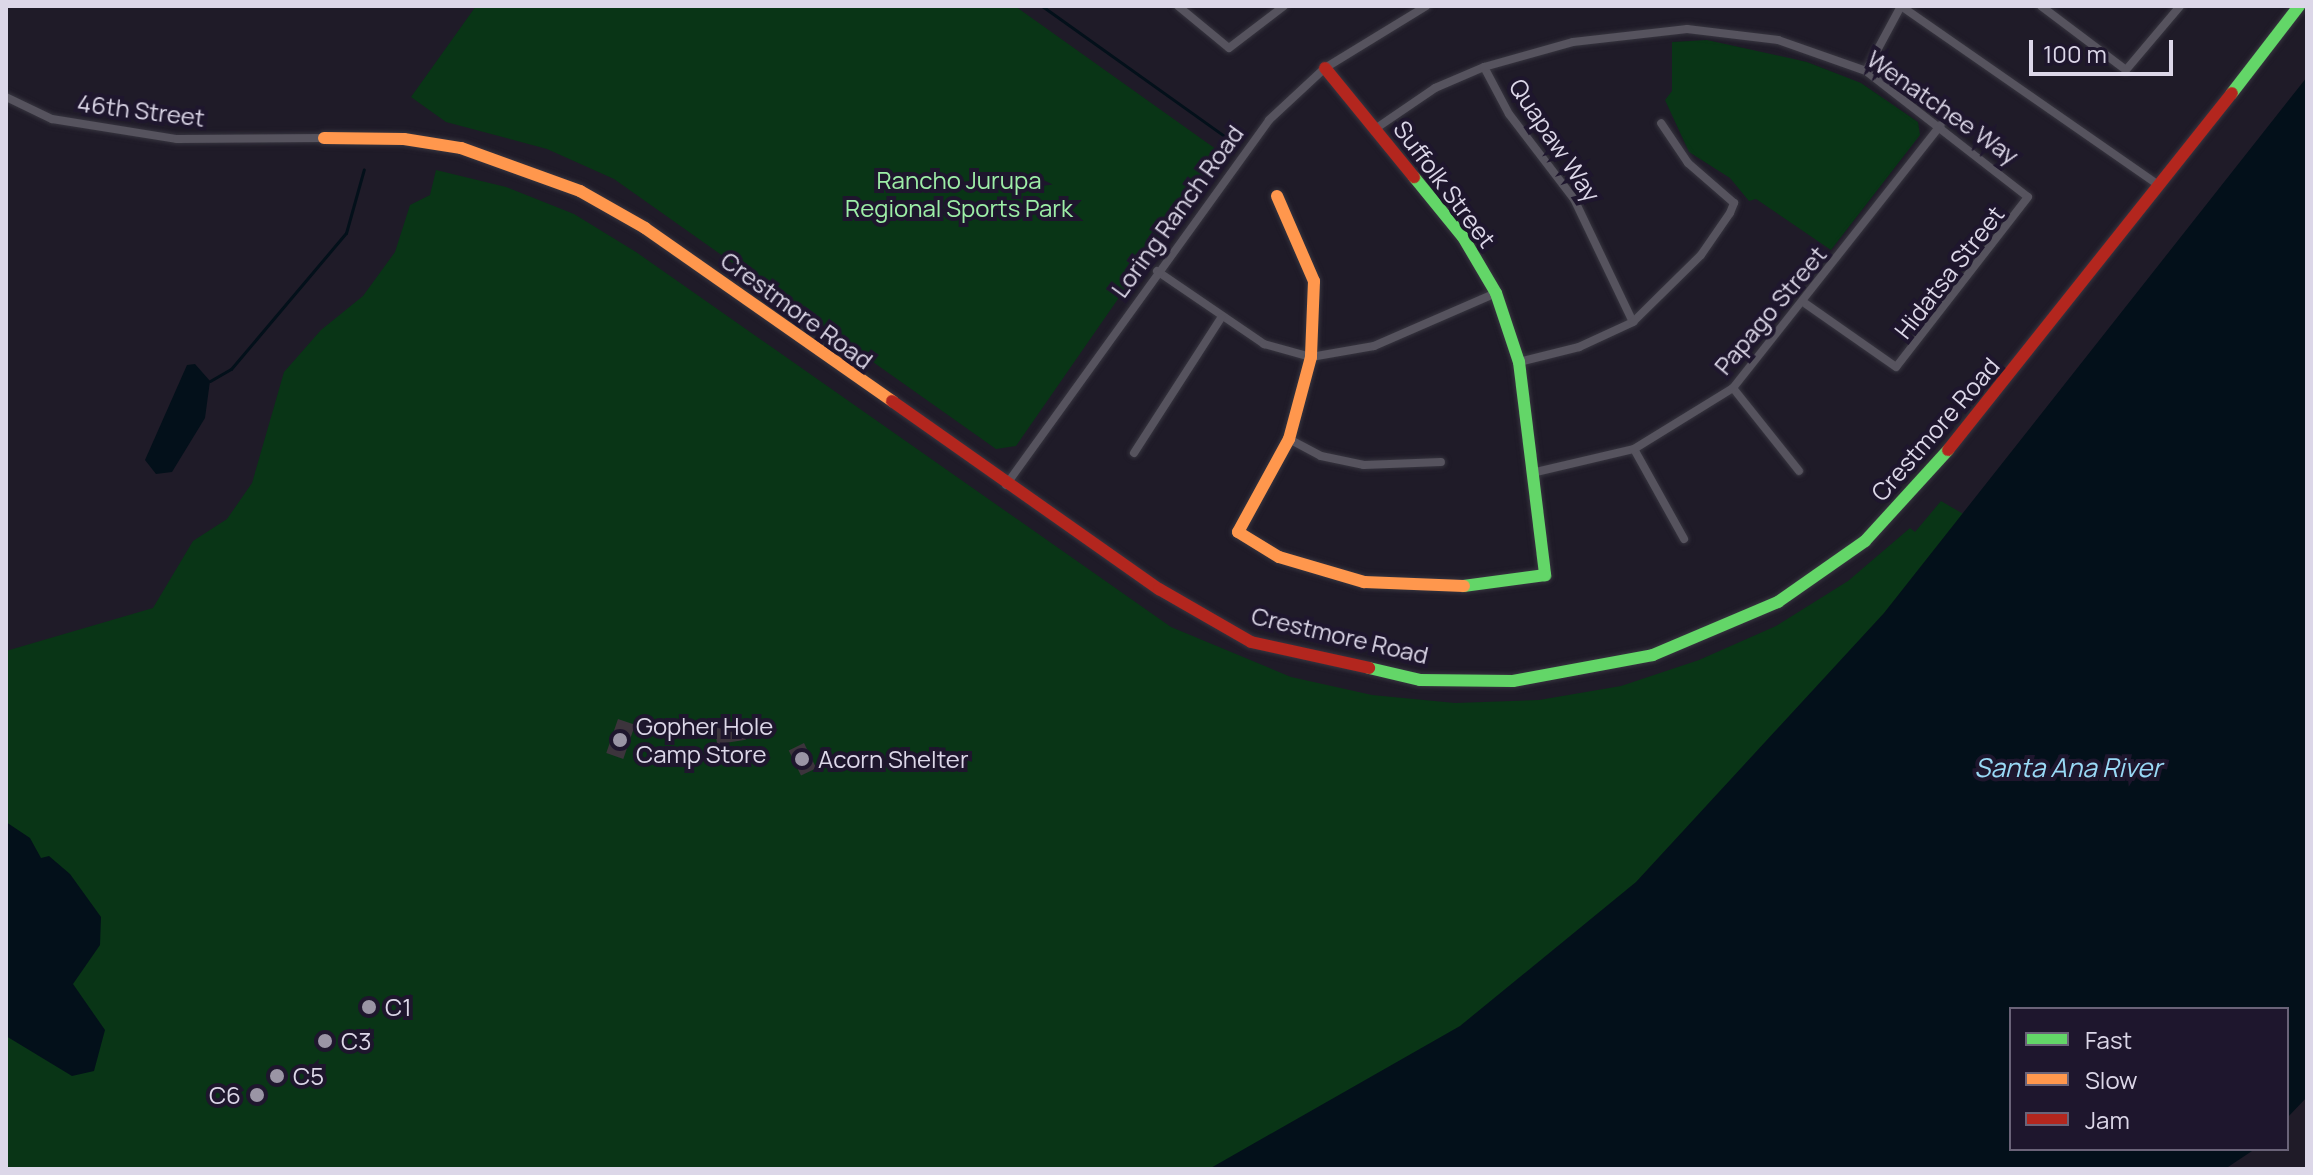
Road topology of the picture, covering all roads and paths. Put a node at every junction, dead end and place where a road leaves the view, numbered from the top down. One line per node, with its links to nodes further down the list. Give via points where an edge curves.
1 (1178, 6): 2 (street, via 1229,48)
2 (1284, 6)
3 (1426, 6): 9 (street, Loring Ranch Road)
4 (1901, 6): 10 (street); 16 (street)
5 (2041, 6): 6 (street, via 2126,70)
6 (2180, 6)
7 (2299, 6): 16 (street, Crestmore Road)
8 (1484, 67): 10 (street, Wenatchee Way, via 1573,42 1687,29 1778,40); 14 (street, Wenatchee Way, via 1435,88); 23 (street, Quapaw Way, via 1509,114 1574,199)
9 (1325, 68): 14 (street, Suffolk Street); 19 (street, Loring Ranch Road, via 1269,120)
10 (1866, 71): 13 (street, Wenatchee Way)
11 (6, 97): 15 (street, 46th Street, via 52,119 177,139)
12 (1661, 123): 23 (street, via 1688,163 1734,203 1701,255)
13 (1941, 125): 18 (street, Wenatchee Way); 21 (street, Papago Street)
14 (1375, 129): 20 (street, Suffolk Street, via 1463,237)
15 (324, 138): 33 (street, Crestmore Road, via 404,139 461,148 580,191 645,228)
16 (2159, 185): 33 (street, Crestmore Road, via 1991,404 1865,541 1778,602 1653,655 1513,681 1420,680 1251,642 1159,589)
17 (1277, 196): 24 (street, via 1314,281)
18 (2028, 197): 21 (street, Hidatsa Street, via 1896,367)
19 (1157, 271): 22 (street); 33 (street, Loring Ranch Road)
20 (1496, 293): 24 (street, via 1374,346); 25 (street, Suffolk Street)
21 (1806, 304): 26 (street, Papago Street)
22 (1221, 318): 24 (street, via 1264,344); 29 (street)
23 (1633, 322): 25 (street, via 1579,347)
24 (1311, 357): 27 (street)
25 (1519, 362): 32 (street, Suffolk Street)
26 (1733, 388): 28 (street, Papago Street); 31 (street)
27 (1289, 439): 30 (street, via 1321,456 1364,465); 32 (street, Suffolk Street, via 1238,532 1279,557 1364,582 1446,589 1545,575)
28 (1634, 449): 32 (street, Papago Street); 34 (street)
29 (1134, 453)
30 (1441, 462)
31 (1799, 471)
32 (1536, 472)
33 (1006, 485)
34 (1684, 539)

